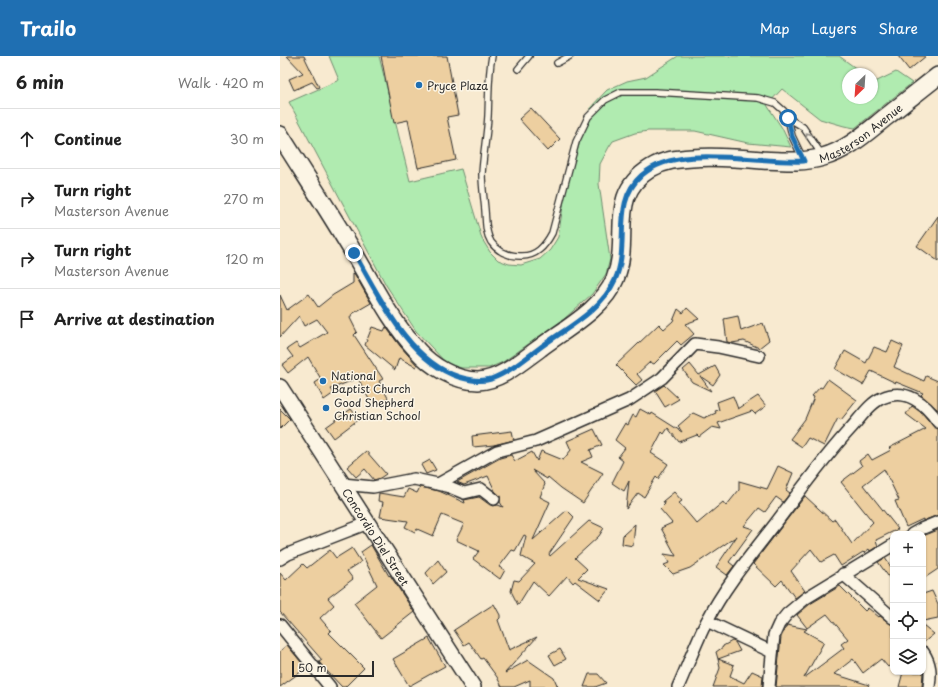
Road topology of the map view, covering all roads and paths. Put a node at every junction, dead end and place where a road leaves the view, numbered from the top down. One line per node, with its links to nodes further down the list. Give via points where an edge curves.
1 (492, 56): 7 (lane, via 482,174 486,231 498,250 516,256 528,256 540,250 547,242 552,233 576,142 588,117 605,100 621,92 758,98 775,103)
2 (529, 56): 5 (lane)
3 (570, 56): 4 (lane)
4 (557, 63)
5 (518, 69)
6 (938, 76): 9 (main road, Masterson Avenue, via 854,142)
7 (788, 118): 9 (lane, one-way to 7, via 803,127); 10 (lane, via 792,136)
8 (280, 135): 10 (main road, Masterson Avenue, via 391,316 416,350 450,374 478,381 490,379 518,363 595,307 606,295 620,266 626,196 641,175 654,166 672,159 710,156)
9 (823, 157): 10 (main road, Masterson Avenue)
10 (804, 161)
11 (759, 356): 15 (street, via 718,346 696,344 662,378 629,400 536,441 497,450)
12 (280, 386): 14 (main road, Concordio Diel Street)
13 (938, 422): 24 (street, via 922,403 902,395 892,395 874,403 820,464 744,564)
14 (343, 484): 15 (street, via 374,487 414,479); 18 (main road, Concordio Diel Street)
15 (438, 484): 16 (street, via 464,493 481,489)
16 (494, 498)
17 (938, 522): 19 (street)
18 (368, 523): 21 (street); 29 (main road, Concordio Diel Street)
19 (917, 531)
20 (890, 547): 22 (street)
21 (280, 559)
22 (843, 574): 23 (street); 26 (street, via 786,614 774,635)
23 (890, 615)
24 (707, 621): 26 (street); 30 (street)
25 (280, 625): 28 (street)
26 (772, 652): 31 (street)
27 (926, 657): 32 (street, via 931,675)
28 (330, 687)
29 (473, 687)
30 (678, 687)
31 (769, 687)
32 (929, 687)

